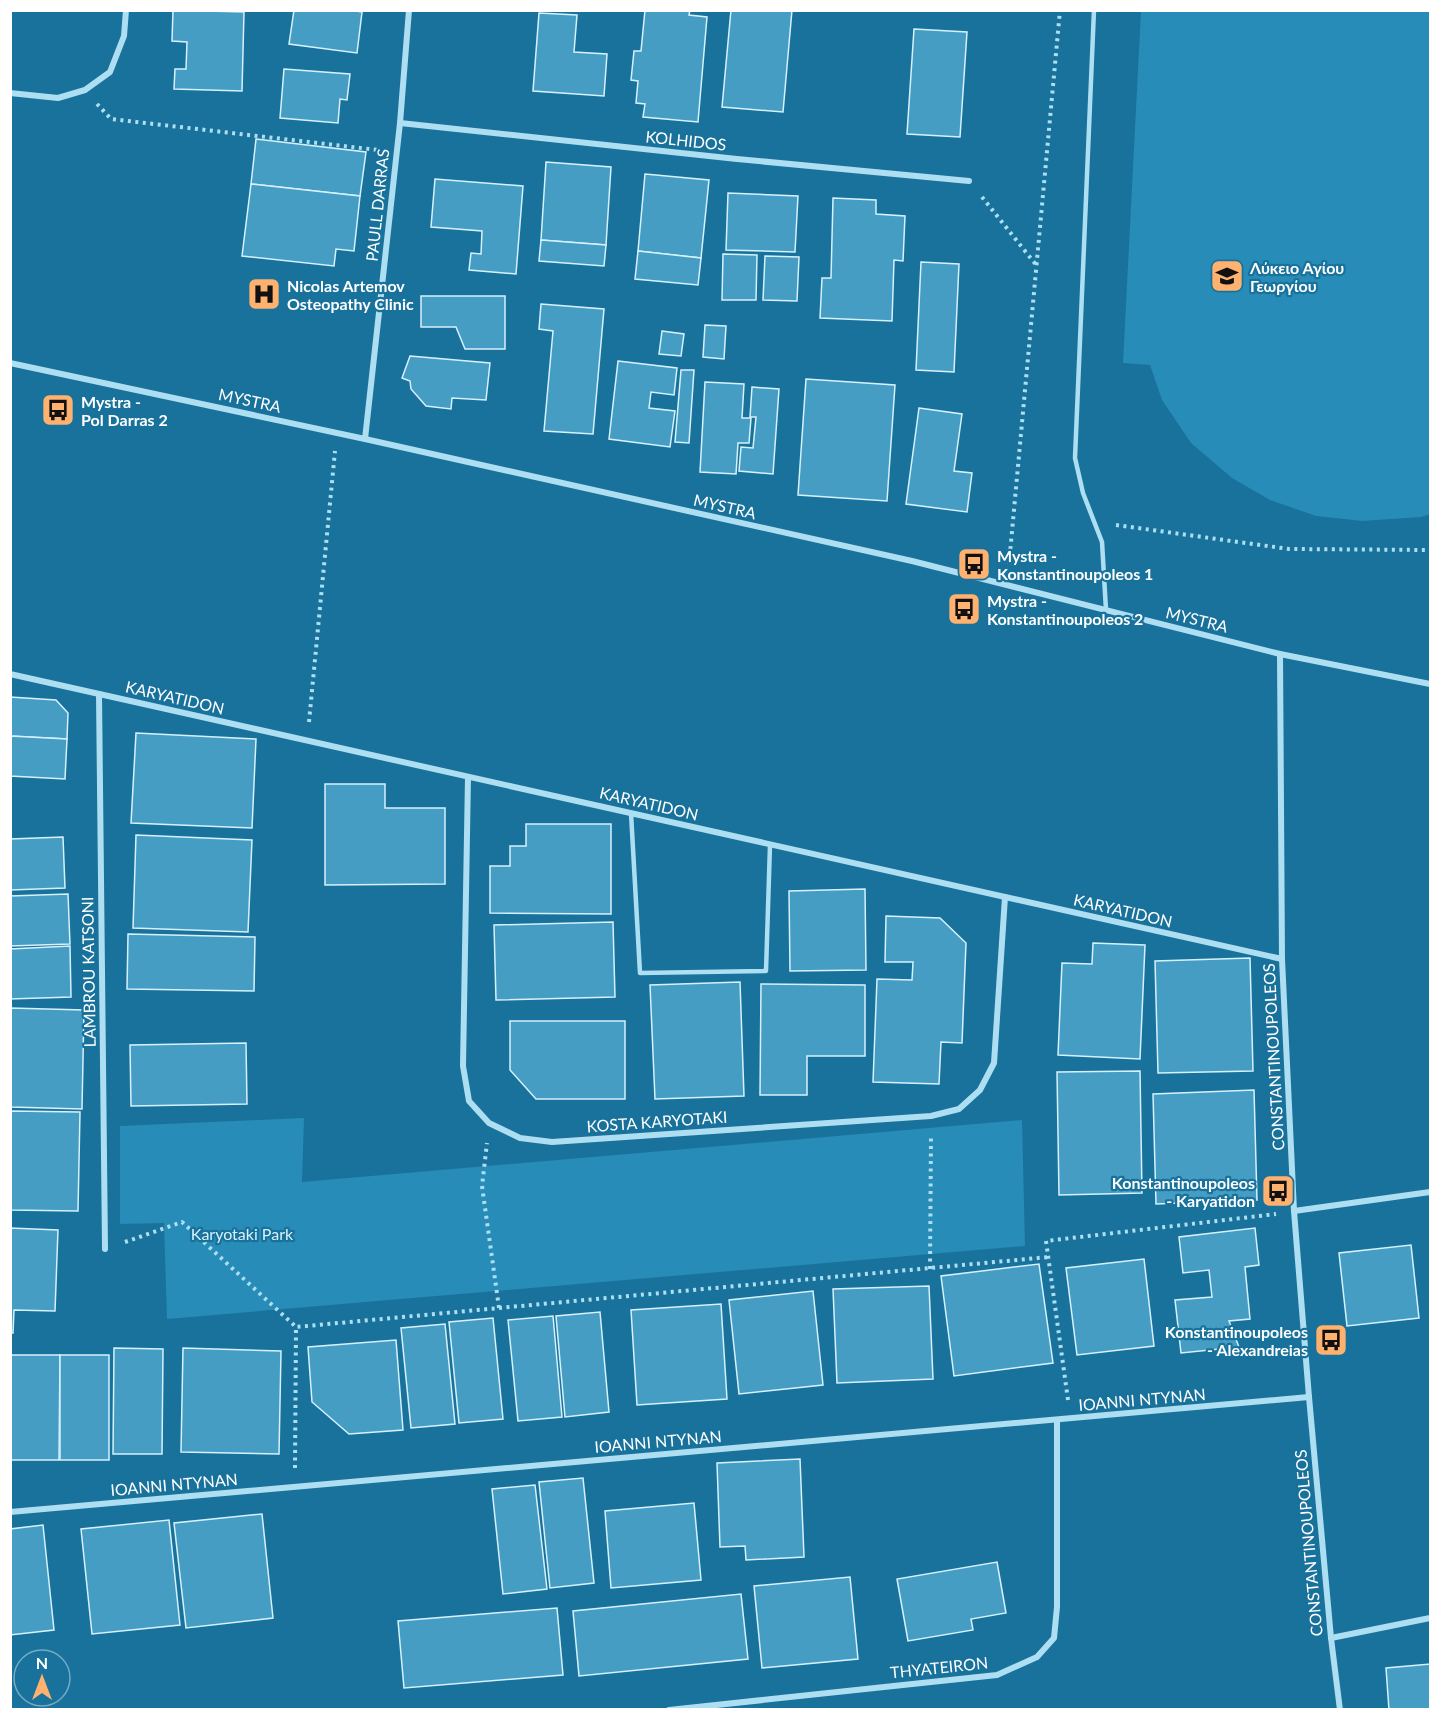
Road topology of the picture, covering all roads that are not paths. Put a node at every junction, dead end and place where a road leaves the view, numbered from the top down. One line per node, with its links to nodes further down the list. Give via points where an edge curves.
1 (126, 10): 4 (street, via 124,36 110,72 85,90 58,98)
2 (409, 10): 5 (street, PAULL DARRAS)
3 (1094, 10): 9 (lane, via 1075,458 1083,493 1102,542)
4 (10, 93)
5 (400, 123): 6 (street, KOLHIDOS); 8 (street, PAULL DARRAS)
6 (969, 181)
7 (10, 363): 8 (street, MYSTRA)
8 (365, 439): 9 (street, MYSTRA, via 912,561)
9 (1106, 610): 10 (street, MYSTRA)
10 (1280, 654): 12 (street, MYSTRA); 18 (street, CONSTANTINOUPOLEOS)
11 (10, 674): 13 (street, KARYATIDON)
12 (1431, 684)
13 (99, 694): 14 (street, KARYATIDON); 21 (street, LAMBROU KATSONI)
14 (468, 777): 15 (street, KARYATIDON); 17 (street, KOSTA KARYOTAKI, via 463,1066 469,1101 489,1123 520,1138 552,1142 931,1116 959,1109 980,1090 994,1063)
15 (631, 813): 16 (street, KARYATIDON); 16 (lane, via 640,973 766,971)
16 (770, 845): 17 (street, KARYATIDON)
17 (1005, 897): 18 (street, KARYATIDON)
18 (1282, 959): 20 (street, CONSTANTINOUPOLEOS)
19 (1431, 1192): 20 (street)
20 (1294, 1211): 22 (street, CONSTANTINOUPOLEOS)
21 (105, 1249)
22 (1309, 1397): 23 (street, IOANNI NTYNAN); 26 (street, CONSTANTINOUPOLEOS)
23 (1057, 1420): 24 (street, IOANNI NTYNAN); 27 (street, THYATEIRON, via 1057,1607 1054,1638 1037,1657 997,1675)
24 (10, 1512)
25 (1431, 1618): 26 (street)
26 (1331, 1638): 28 (street, CONSTANTINOUPOLEOS)
27 (669, 1710)
28 (1340, 1710)

